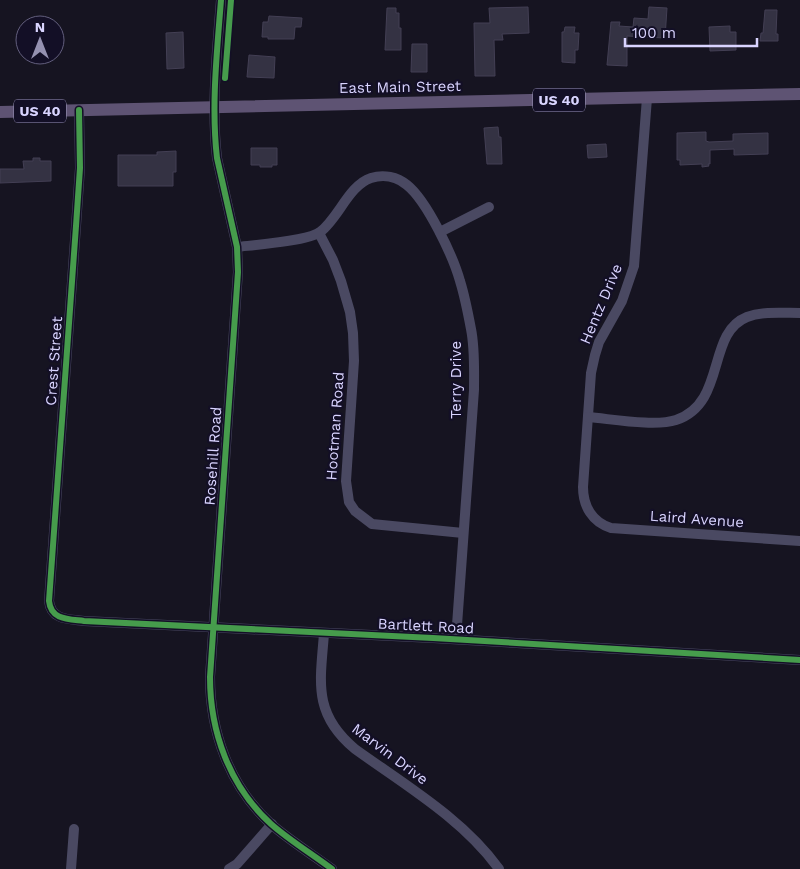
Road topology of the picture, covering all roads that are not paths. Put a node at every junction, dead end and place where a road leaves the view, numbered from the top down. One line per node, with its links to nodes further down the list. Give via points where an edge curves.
1 (221, 0): 4 (street, Rosehill Road)
2 (800, 94): 3 (main road, East Main Street / US 40)
3 (648, 98): 4 (main road, East Main Street / US 40); 12 (street, Hentz Drive, via 634,266 622,301 595,355)
4 (215, 107): 5 (main road, East Main Street / US 40); 10 (street, Rosehill Road, via 217,158)
5 (79, 110): 6 (main road, East Main Street / US 40); 16 (street, Crest Street, via 77,219 49,601)
6 (0, 112)
7 (489, 207): 8 (street)
8 (440, 232): 9 (street, Terry Drive, via 406,184 383,176 370,178 360,185); 14 (street, Terry Drive, via 460,280 474,360)
9 (319, 233): 10 (street, via 297,240); 14 (street, Hootman Road, via 334,260 353,333 346,481 349,502 372,524)
10 (238, 247): 17 (street, Rosehill Road)
11 (800, 312): 12 (street, via 754,315 732,326 724,340 705,398 682,417 652,423)
12 (588, 418): 13 (street, Hentz Drive, via 583,494 588,511)
13 (594, 518): 15 (street, Laird Avenue, via 619,530)
14 (464, 533): 19 (street, Terry Drive)
15 (800, 541)
16 (53, 613): 17 (street, Bartlett Road, via 84,621)
17 (214, 628): 18 (street, Bartlett Road); 21 (street, Rosehill Road, via 210,691 217,737 239,784)
18 (324, 634): 19 (street, Bartlett Road); 26 (street, Marvin Drive, via 321,693 332,726 355,749 453,821)
19 (456, 639): 20 (street, Bartlett Road)
20 (800, 660)
21 (272, 824): 24 (street); 25 (street, Rosehill Road)
22 (74, 829): 23 (street)
23 (71, 869)
24 (229, 869)
25 (332, 869)
26 (499, 869)

